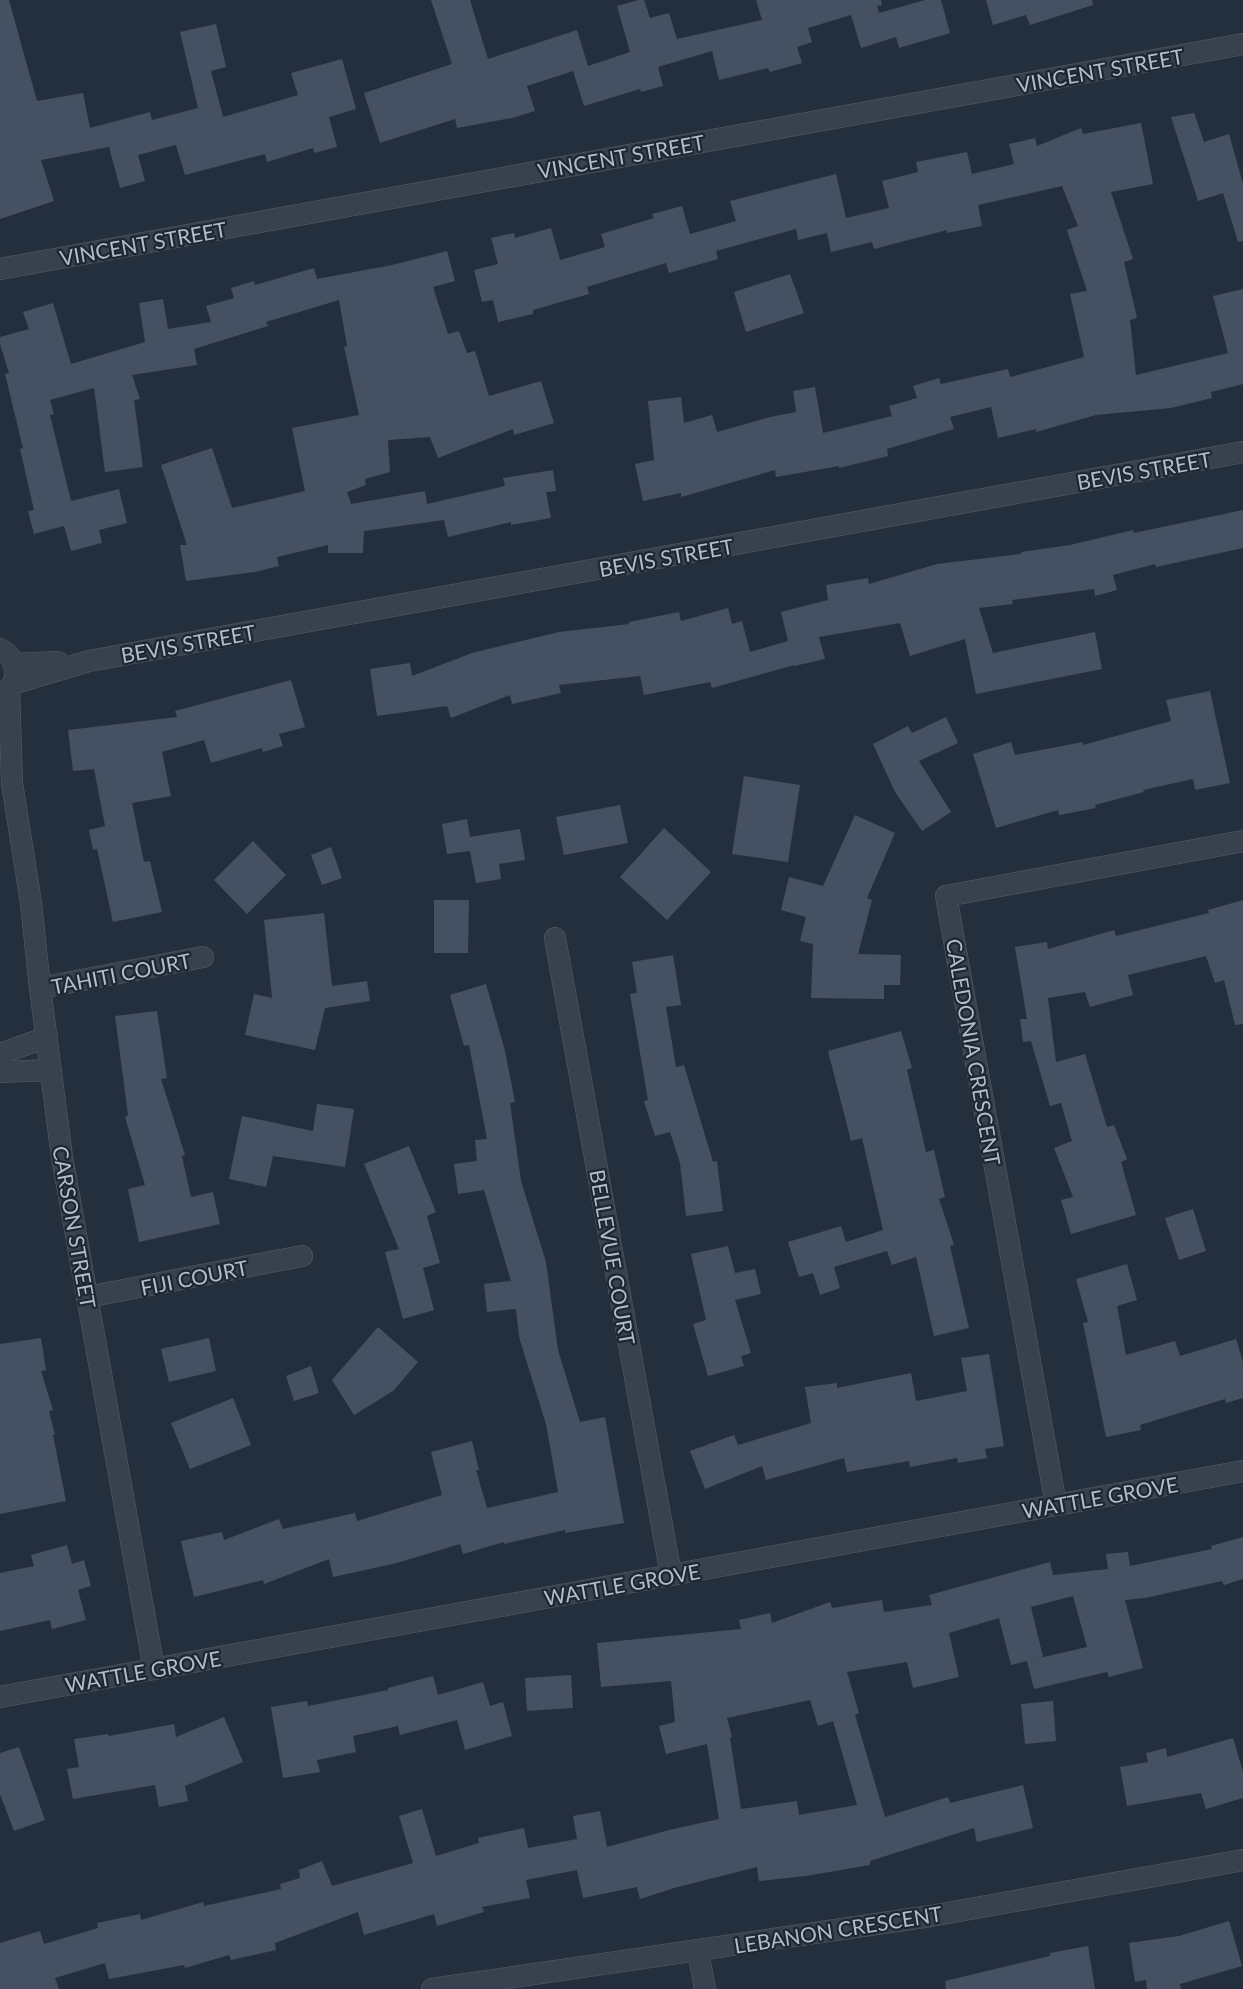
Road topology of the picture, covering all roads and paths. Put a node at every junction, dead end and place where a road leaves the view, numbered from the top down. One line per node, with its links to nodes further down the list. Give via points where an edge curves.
1 (1243, 44): 2 (street, VINCENT STREET)
2 (0, 269)
3 (1243, 452): 4 (street, BEVIS STREET, via 89,661)
4 (5, 668): 6 (street, CARSON STREET)
5 (0, 744): 6 (street, CARSON STREET)
6 (12, 783): 10 (street, CARSON STREET)
7 (1243, 841): 18 (street, CALEDONIA CRESCENT, via 946,896)
8 (555, 938): 19 (street, BELLEVUE COURT)
9 (202, 957): 10 (street, TAHITI COURT)
10 (40, 988): 11 (street, CARSON STREET)
11 (47, 1037): 12 (street); 13 (street, CARSON STREET)
12 (0, 1054)
13 (51, 1070): 14 (street); 16 (street, CARSON STREET)
14 (0, 1072)
15 (302, 1256): 16 (street, FIJI COURT)
16 (87, 1297): 20 (street, CARSON STREET)
17 (1243, 1471): 18 (street, WATTLE GROVE)
18 (1056, 1505): 19 (street, WATTLE GROVE)
19 (671, 1575): 20 (street, WATTLE GROVE)
20 (154, 1669): 21 (street, WATTLE GROVE)
21 (0, 1697)
22 (1243, 1860): 23 (street, LEBANON CRESCENT, via 931,1916)
23 (698, 1951): 24 (street, LEBANON CRESCENT); 25 (street)
24 (432, 1989)
25 (705, 1989)

